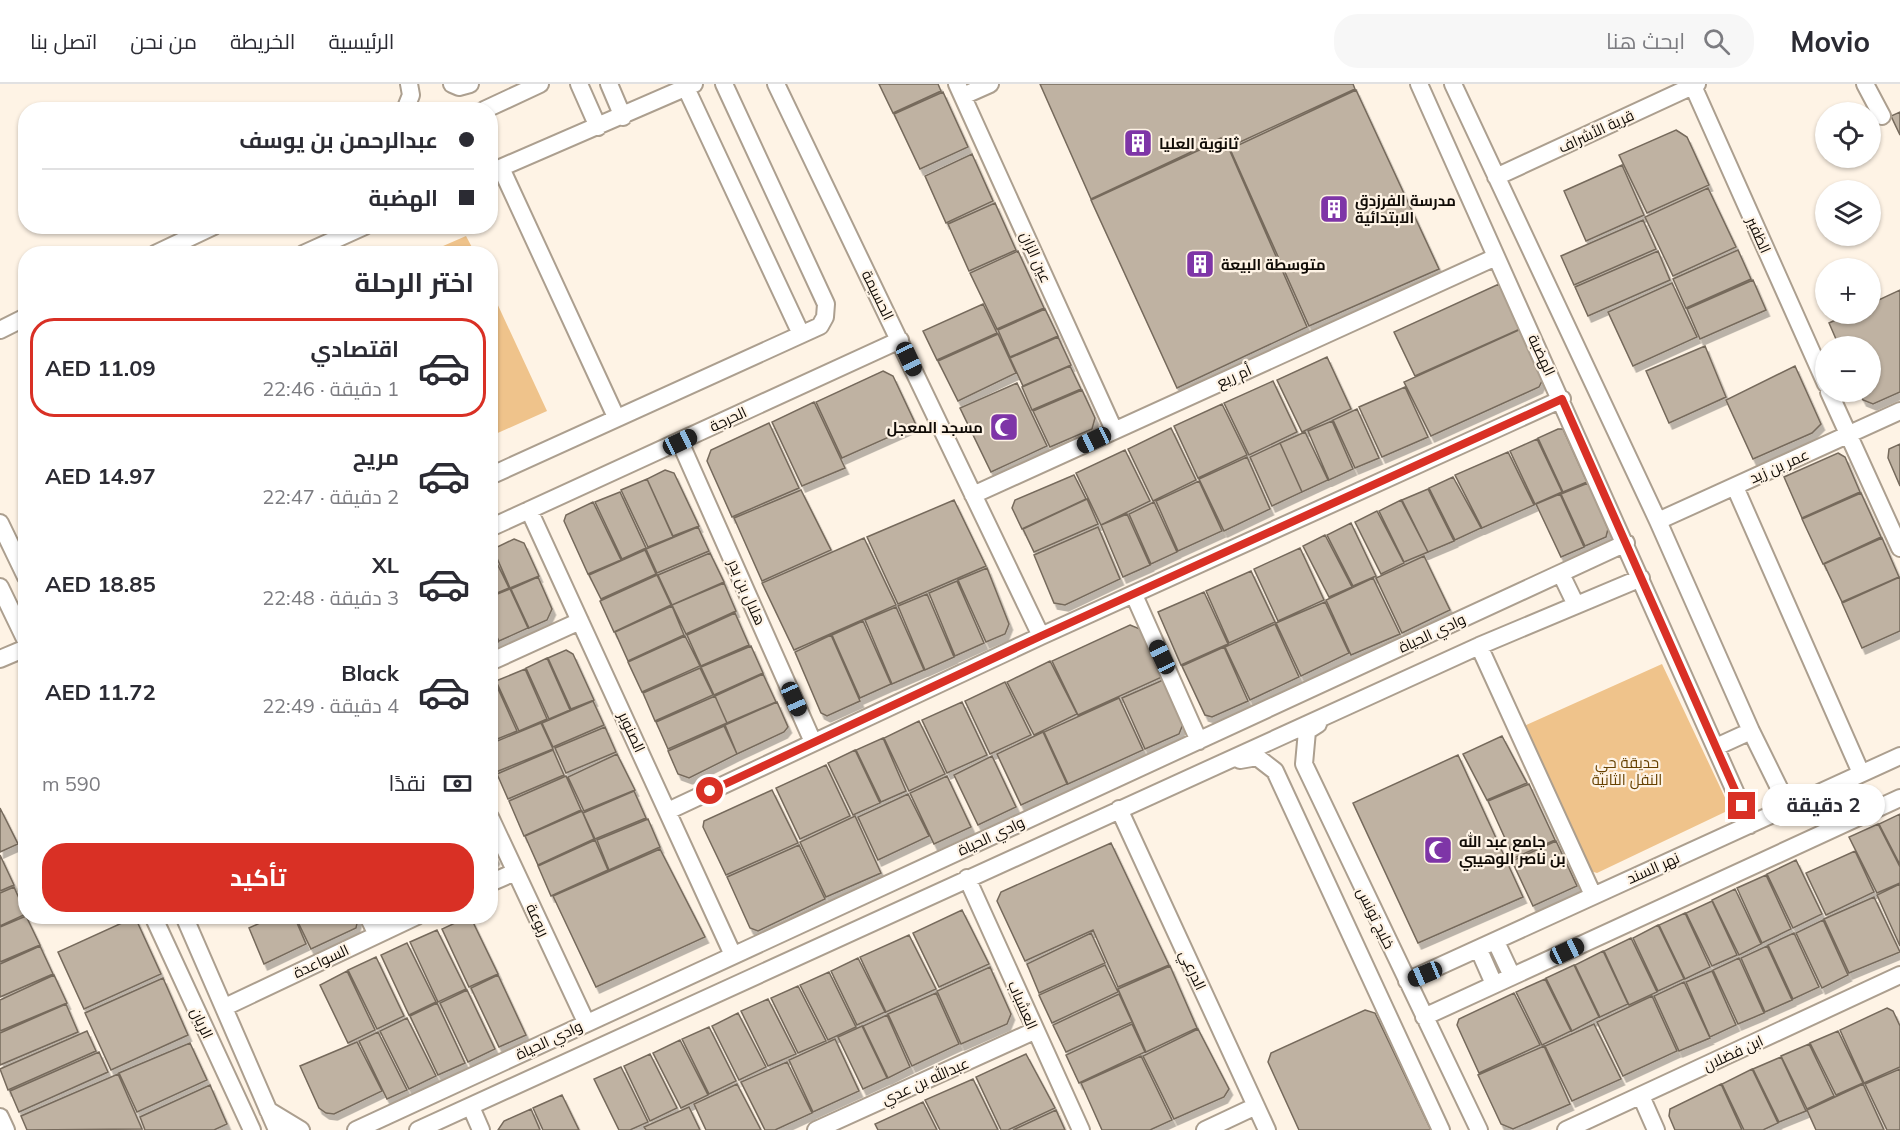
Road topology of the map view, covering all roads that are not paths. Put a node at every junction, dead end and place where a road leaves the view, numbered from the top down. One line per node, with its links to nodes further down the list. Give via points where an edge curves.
1 (452, 84): 2 (street)
2 (470, 84)
3 (540, 84): 15 (street)
4 (579, 84): 18 (street)
5 (609, 84): 17 (street)
6 (724, 84): 31 (street, via 826,304 820,326)
7 (776, 84): 32 (street, الحسيمة)
8 (990, 84): 14 (street)
9 (1419, 84): 26 (street, الهضبة)
10 (1453, 84): 21 (street)
11 (1865, 84): 16 (street)
12 (1695, 85): 21 (street, قرية الأشراف); 33 (street, الظفير)
13 (690, 86): 17 (street); 31 (street)
14 (960, 90): 38 (street, عين الزان)
15 (498, 104)
16 (1882, 116)
17 (622, 117): 18 (street)
18 (598, 127): 19 (street)
19 (498, 169)
20 (498, 174): 37 (street)
21 (1496, 177): 45 (street)
22 (197, 234): 24 (street)
23 (347, 234): 25 (street)
24 (172, 246)
25 (321, 246)
26 (1496, 257): 34 (street, الهضبة); 38 (street, أم ريع)
27 (18, 310): 28 (street)
28 (0, 317)
29 (18, 321): 30 (street)
30 (0, 330)
31 (801, 334): 37 (street)
32 (900, 340): 40 (street, الحرجة); 43 (street, الحسيمة)
33 (1815, 359)
34 (1562, 399): 48 (street, الهضبة); 54 (street)
35 (1833, 402): 39 (street)
36 (1900, 411): 39 (street, عمر بن زيد)
37 (616, 417): 41 (street)
38 (1114, 430): 43 (street, أم ريع)
39 (1848, 435): 42 (street, عمر بن زيد); 49 (street)
40 (680, 442): 44 (street, الحرجة); 66 (street, هلال بن بدر)
41 (498, 472)
42 (1735, 487): 45 (street, عمر بن زيد); 70 (street)
43 (972, 495): 58 (street, الحسيمة)
44 (529, 510): 47 (street, الحرجة); 56 (street, الصنوبر)
45 (1659, 521): 64 (street)
46 (0, 523): 50 (street)
47 (498, 524)
48 (1626, 543): 51 (street, وادي الحياة); 52 (street, الهضبة)
49 (1900, 548)
50 (18, 560)
51 (1561, 574): 55 (street); 65 (street, وادي الحياة)
52 (1641, 578): 55 (street, وادي الحياة); 67 (street, الهضبة)
53 (0, 587): 57 (street)
54 (1134, 595): 58 (street); 65 (street)
55 (1576, 605): 59 (street, وادي الحياة)
56 (580, 621): 61 (street); 74 (street, الصنوبر)
57 (18, 624)
58 (1041, 636): 66 (street)
59 (1479, 646): 63 (street, وادي الحياة); 80 (street)
60 (18, 651): 62 (street)
61 (498, 658)
62 (0, 659)
63 (1334, 714): 69 (street, وادي الحياة); 91 (street, خليج تونس, via 1307,731 1304,764)
64 (1751, 730): 67 (street); 72 (street)
65 (1199, 741): 88 (street, وادي الحياة)
66 (813, 742): 74 (street)
67 (1716, 747): 75 (street, الهضبة)
68 (1900, 756): 70 (street, نهر السند)
69 (1219, 764): 73 (street, وادي الحياة); 114 (street, خليج تونس, via 1257,757 1275,771)
70 (1861, 773): 72 (street, نهر السند)
71 (1900, 798): 89 (street)
72 (1788, 806): 75 (street, نهر السند)
73 (1119, 809): 78 (street, وادي الحياة); 98 (street, الدرعي)
74 (668, 811): 88 (street, الصنوبر)
75 (1750, 825): 80 (street, نهر السند)
76 (498, 835): 77 (street, ربوعة)
77 (515, 872): 79 (street); 95 (street, ربوعة)
78 (967, 878): 96 (street, العشباب); 99 (street, وادي الحياة)
79 (498, 879)
80 (1593, 895): 86 (street, نهر السند)
81 (157, 924): 104 (street, الريان)
82 (188, 924): 93 (street, الريان)
83 (372, 924): 85 (street)
84 (400, 924): 85 (street, السواعدة)
85 (377, 935): 93 (street, السواعدة)
86 (1496, 942): 87 (street, نهر السند); 89 (street)
87 (1479, 950): 91 (street, نهر السند); 92 (street)
88 (733, 955): 95 (street, وادي الحياة)
89 (1512, 976): 92 (street)
90 (1899, 979): 97 (street, ابن فضلان)
91 (1407, 981): 94 (street, خليج تونس)
92 (1494, 984): 94 (street)
93 (225, 1007): 100 (street, الريان)
94 (1424, 1017): 115 (street, خليج تونس)
95 (586, 1022): 102 (street, وادي الحياة)
96 (1034, 1031): 110 (street, عبدالله بن عدي); 111 (street, العشباب)
97 (1641, 1096): 116 (street, ابن فضلان); 117 (street)
98 (1256, 1106): 112 (street); 113 (street, الدرعي)
99 (471, 1107): 108 (street, وادي الحياة); 109 (street)
100 (268, 1110): 105 (street, الريان); 106 (street)
101 (0, 1117): 103 (street)
102 (382, 1125): 107 (street, وادي الحياة)
103 (6, 1130)
104 (252, 1130)
105 (277, 1130)
106 (301, 1130)
107 (356, 1130)
108 (418, 1130)
109 (481, 1130)
110 (816, 1130)
111 (1081, 1130)
112 (1205, 1130)
113 (1267, 1130)
114 (1441, 1130)
115 (1479, 1130)
116 (1566, 1130)
117 (1656, 1130)

